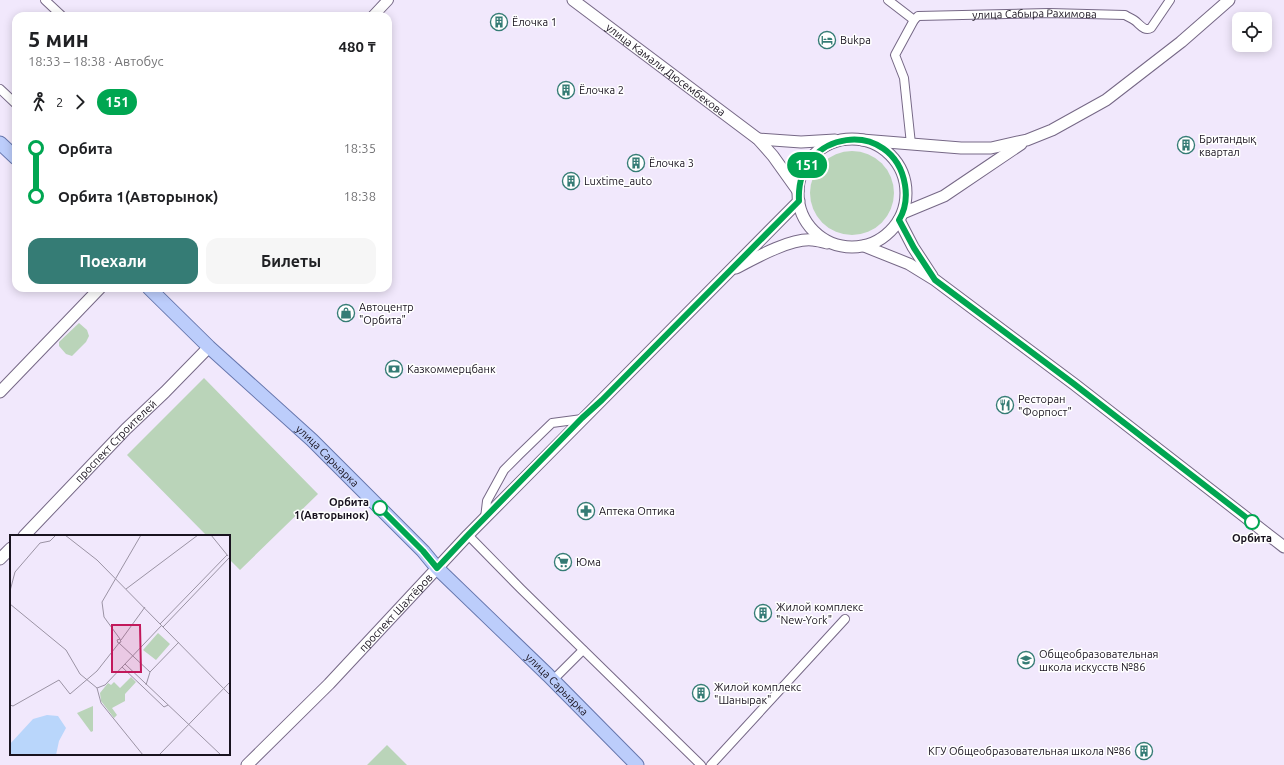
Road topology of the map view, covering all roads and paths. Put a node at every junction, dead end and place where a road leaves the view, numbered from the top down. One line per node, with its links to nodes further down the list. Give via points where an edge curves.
1 (45, 0): 7 (street)
2 (388, 0): 8 (street)
3 (573, 0): 12 (main road, улица Камали Дюсембекова)
4 (888, 0): 9 (street)
5 (1170, 0): 9 (street, улица Сабыра Рахимова, via 1148,30 1125,16 1050,13 918,16)
6 (1229, 0): 15 (main road, via 1181,42 1106,100 1052,130)
7 (58, 12)
8 (377, 12)
9 (914, 20): 17 (street, via 895,55 904,78)
10 (0, 89): 11 (street)
11 (12, 100)
12 (758, 139): 13 (main road, via 801,142); 19 (main road, улица Камали Дюсембекова, via 773,156)
13 (844, 140): 14 (main road); 19 (main road, via 826,146 812,158 802,173)
14 (862, 140): 17 (main road); 20 (main road, via 876,144 898,164 904,177 906,192)
15 (1027, 140): 17 (main road, via 991,148); 20 (main road, via 944,196)
16 (0, 143): 18 (main road)
17 (911, 144)
18 (12, 154)
19 (798, 196): 21 (main road, via 803,216 811,228 823,239); 23 (main road, проспект Шахтёров)
20 (901, 217): 22 (main road, via 890,232 878,241); 24 (main road, via 914,248)
21 (837, 245): 22 (main road); 23 (main road, via 810,240 795,242)
22 (864, 246): 24 (main road, via 909,264)
23 (728, 271): 29 (main road, проспект Шахтёров)
24 (935, 280): 33 (main road)
25 (96, 292): 28 (main road)
26 (152, 292): 27 (main road, улица Сарыарка)
27 (209, 347): 31 (main road, проспект Строителей); 36 (main road, улица Сарыарка, via 312,440)
28 (0, 392)
29 (582, 418): 30 (main road, проспект Шахтёров); 30 (street, via 552,423 504,470 487,501)
30 (485, 518): 32 (main road, проспект Шахтёров)
31 (25, 535)
32 (468, 535): 36 (main road, проспект Шахтёров); 38 (street)
33 (1284, 547)
34 (10, 549): 35 (main road)
35 (0, 559)
36 (437, 568): 39 (main road, улица Сарыарка); 40 (main road, проспект Шахтёров, via 329,684)
37 (845, 619): 43 (street)
38 (583, 650): 39 (street); 42 (street)
39 (553, 680): 41 (main road, улица Сарыарка)
40 (247, 765)
41 (637, 765)
42 (701, 765)
43 (711, 765)

